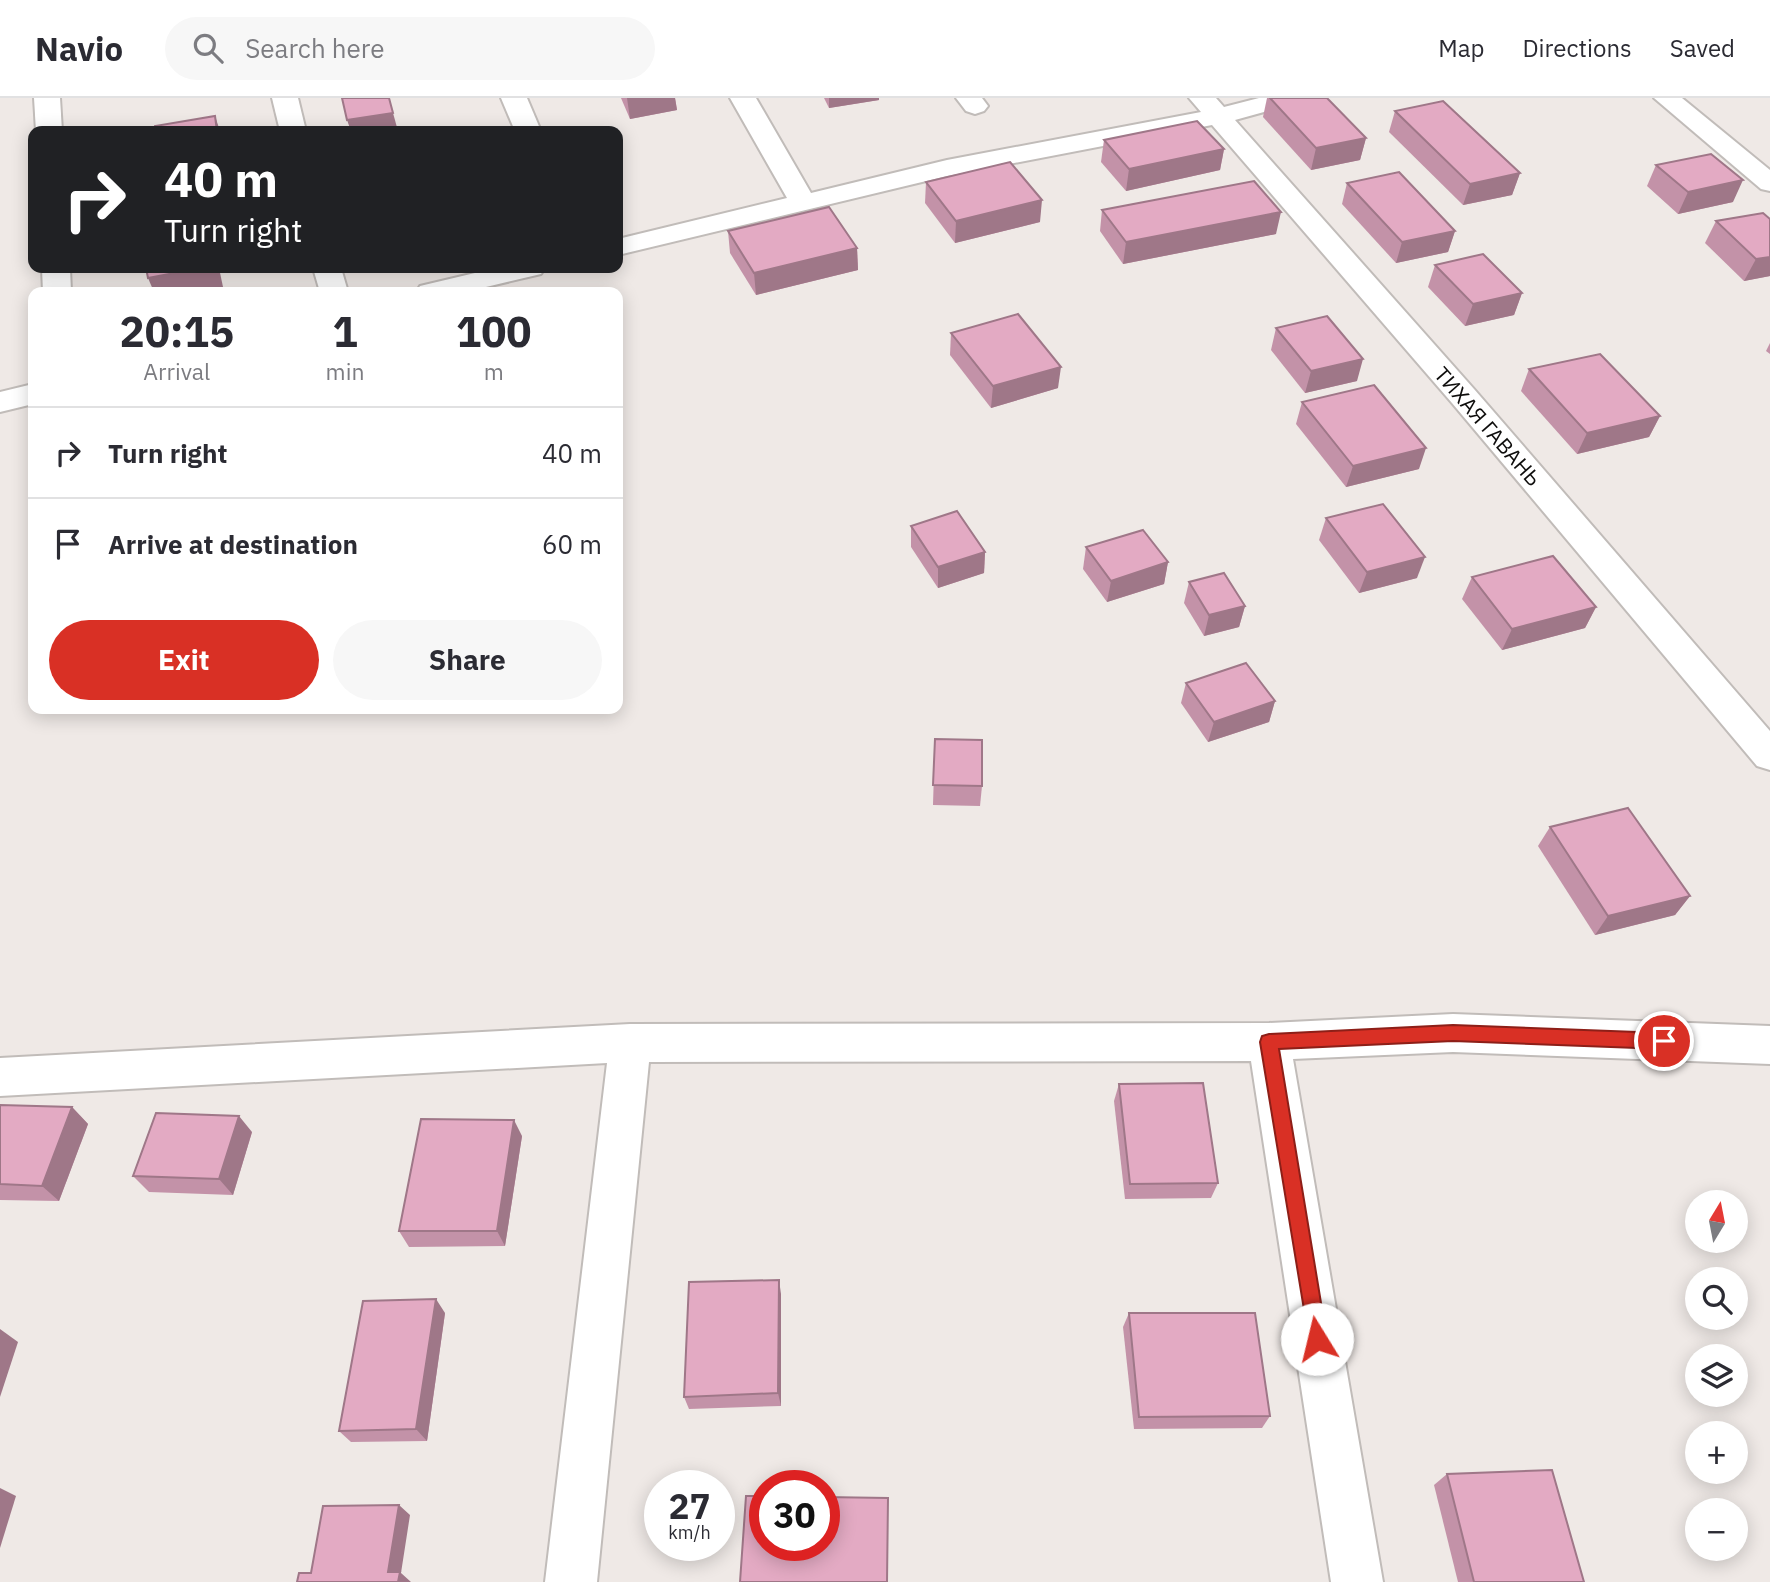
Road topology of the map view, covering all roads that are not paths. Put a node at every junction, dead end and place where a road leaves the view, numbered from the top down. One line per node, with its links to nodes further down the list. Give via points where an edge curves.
1 (47, 98): 8 (street)
2 (285, 98): 9 (street)
3 (514, 98): 10 (street)
4 (743, 98): 12 (street)
5 (1288, 98): 7 (street)
6 (1667, 98): 11 (street)
7 (1210, 107): 12 (street); 18 (street, ТИХАЯ ГАВАНЬ, via 1464,396)
8 (48, 126)
9 (292, 126)
10 (526, 126)
11 (1770, 183)
12 (803, 202): 13 (street)
13 (623, 246)
14 (510, 273): 15 (street)
15 (451, 287)
16 (28, 395): 17 (street)
17 (0, 402)
18 (1770, 756)
19 (1269, 1042): 20 (street); 21 (street, via 1453,1033); 24 (street)
20 (630, 1043): 22 (street); 23 (street)
21 (1770, 1045)
22 (0, 1077)
23 (571, 1582)
24 (1357, 1582)

